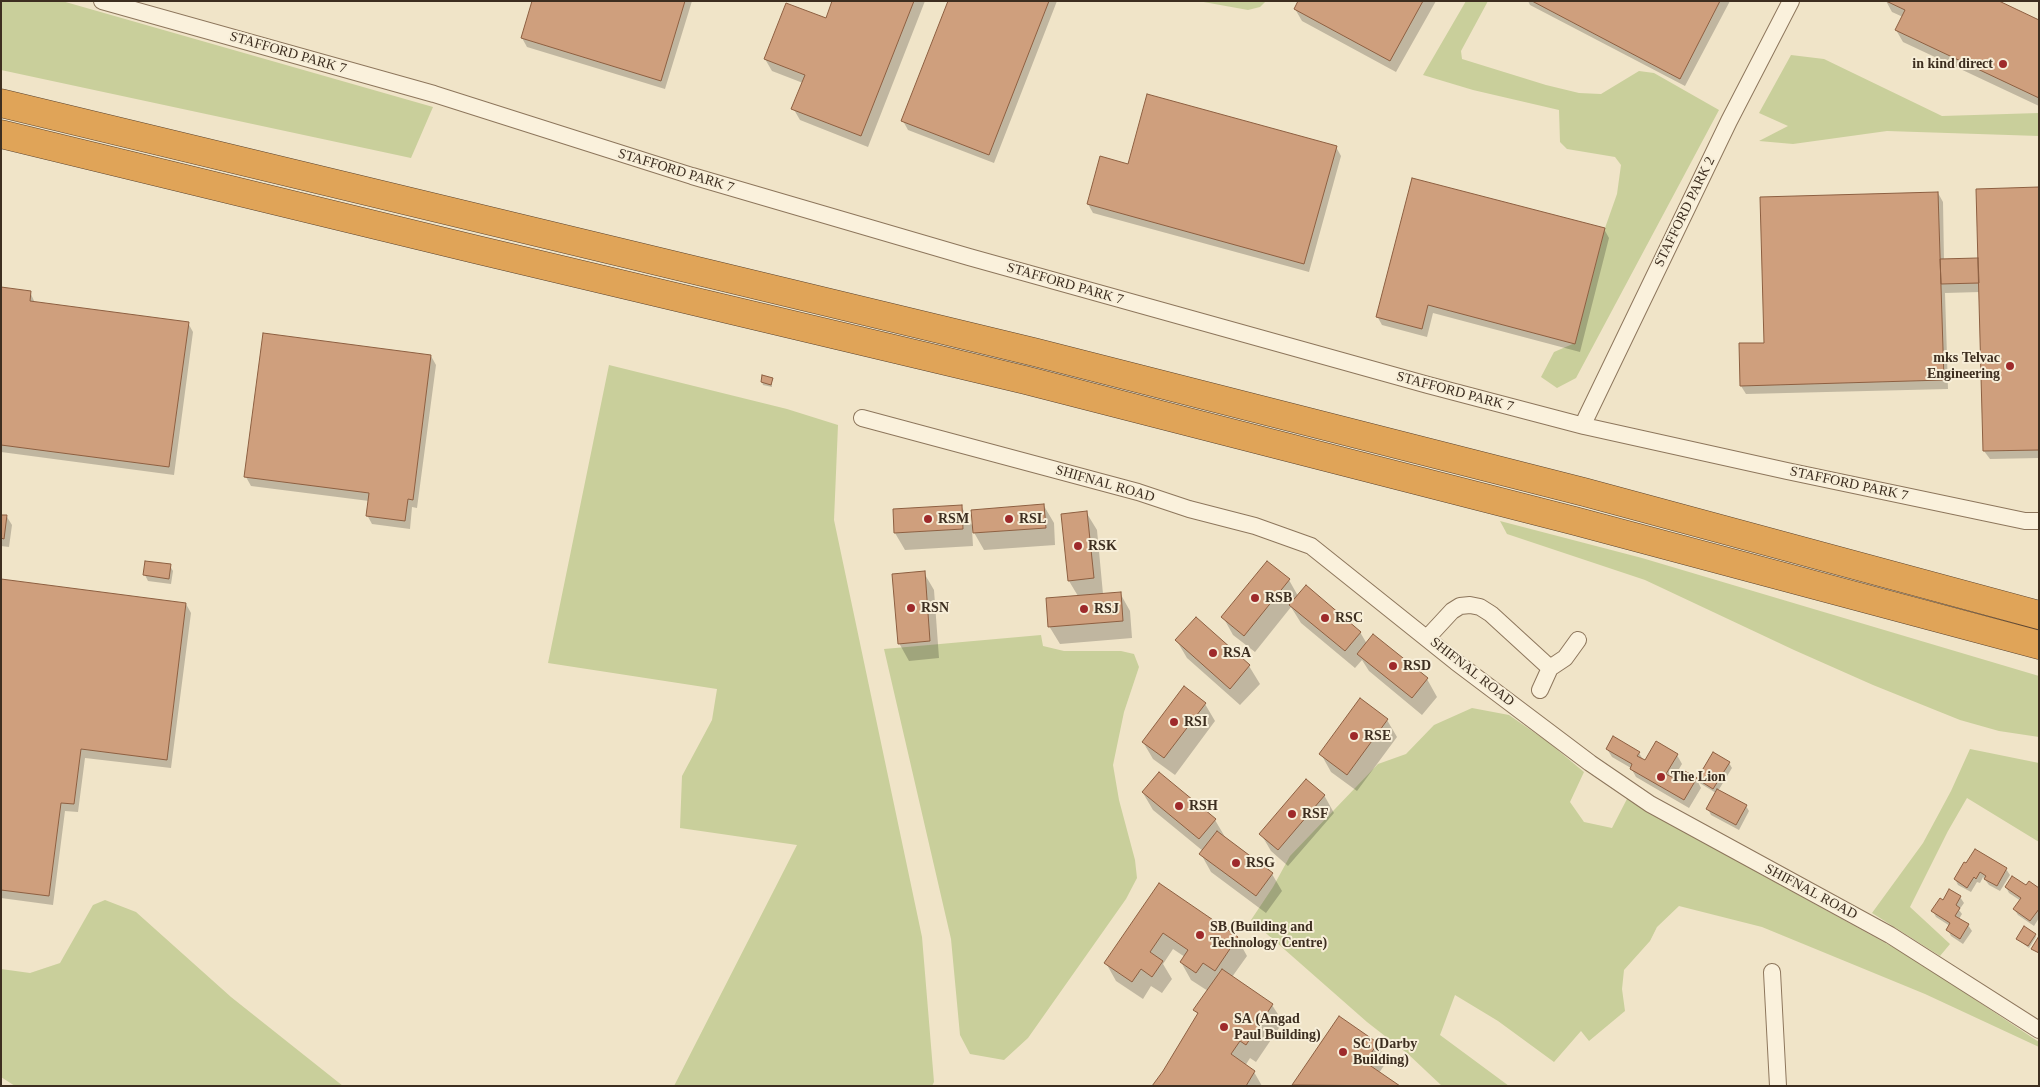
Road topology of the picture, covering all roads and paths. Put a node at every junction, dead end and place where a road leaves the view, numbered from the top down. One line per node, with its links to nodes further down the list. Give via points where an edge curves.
1 (102, 1): 6 (street, STAFFORD PARK 7, via 434,94 692,176 978,260)
2 (1791, 1): 6 (street, STAFFORD PARK 2, via 1729,121)
3 (1, 103): 8 (highway, via 1034,352 1584,492)
4 (1, 134): 11 (highway, via 1025,380 1575,521)
5 (862, 418): 9 (street, SHIFNAL ROAD, via 1138,492 1311,546)
6 (1584, 426): 7 (street, STAFFORD PARK 7, via 1932,503)
7 (2039, 521)
8 (2039, 615)
9 (1427, 638): 12 (street, via 1460,606 1480,607); 15 (street, SHIFNAL ROAD, via 1574,751 1650,804 1890,934)
10 (1578, 640): 12 (street, via 1565,658)
11 (2039, 645)
12 (1550, 668): 13 (street)
13 (1540, 690)
14 (1772, 972): 16 (street)
15 (2039, 1030)
16 (1778, 1086)

